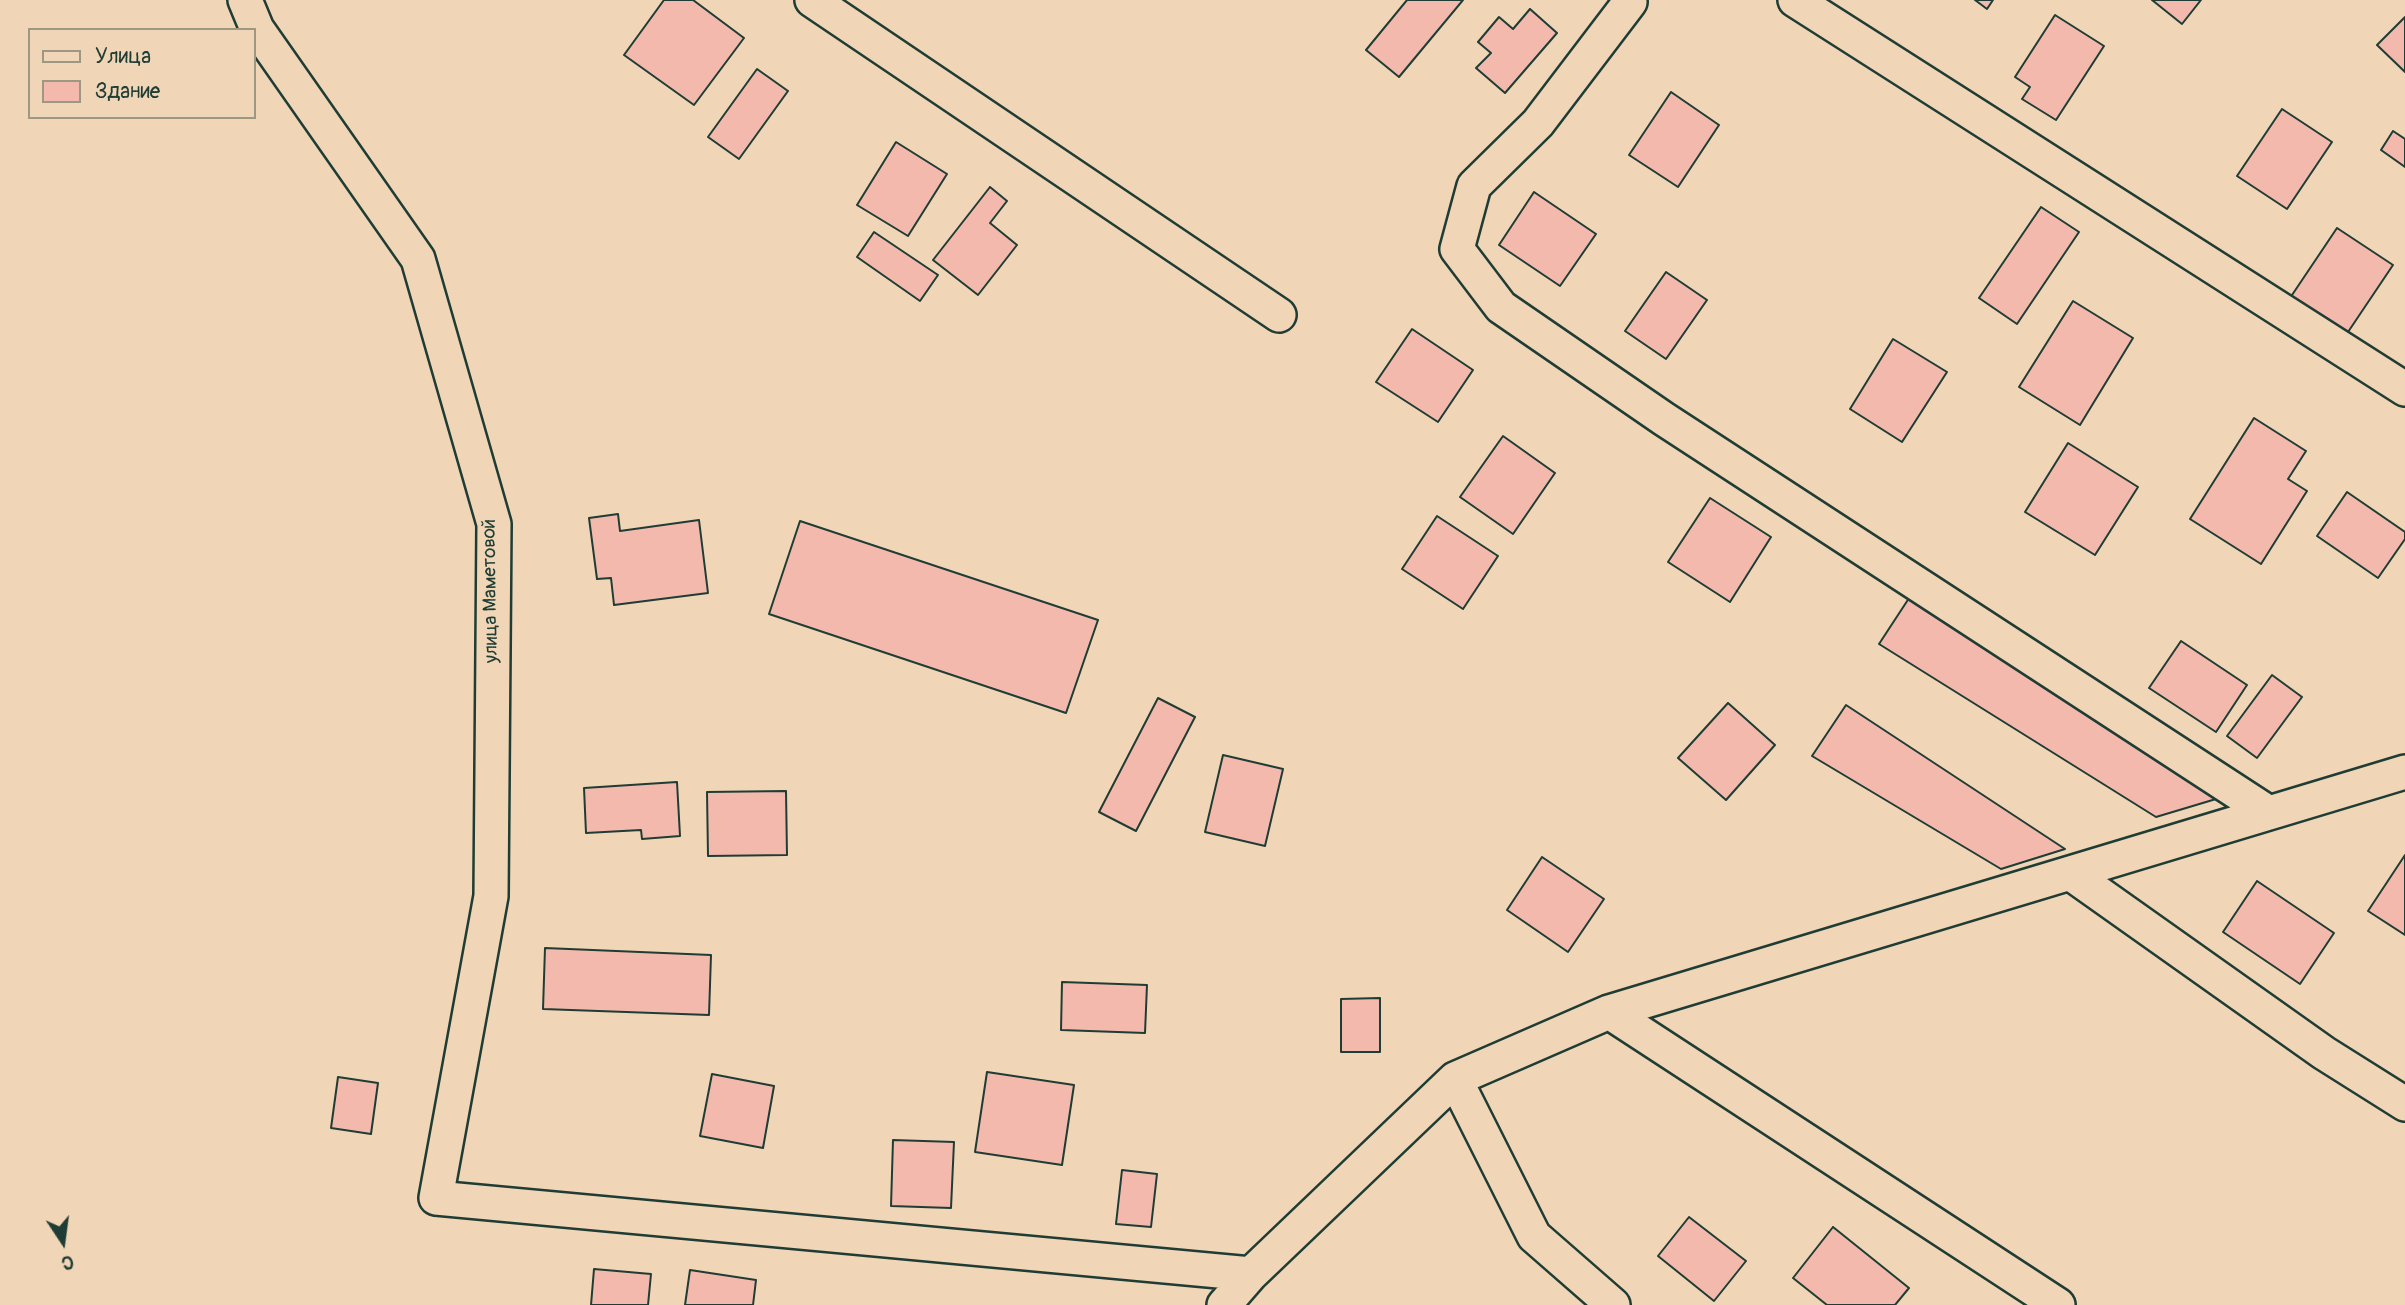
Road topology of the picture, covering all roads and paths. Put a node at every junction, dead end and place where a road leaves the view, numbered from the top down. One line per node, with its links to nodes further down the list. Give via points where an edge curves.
1 (245, 0): 13 (street, улица Маметовой, via 257,29 418,259 494,524 491,896 436,1198)
2 (812, 0): 5 (street)
3 (1795, 0): 6 (street)
4 (1630, 1): 8 (street, via 1538,123 1475,186 1457,248 1501,307 1664,419)
5 (1279, 315)
6 (2405, 389)
7 (2405, 772): 8 (street)
8 (2269, 814): 9 (street)
9 (2070, 873): 10 (street); 12 (street, via 2324,1053)
10 (1609, 1012): 11 (street); 16 (street)
11 (1455, 1079): 13 (street); 15 (street, via 1534,1236)
12 (2405, 1104)
13 (1251, 1274): 14 (street)
14 (1224, 1305)
15 (1613, 1305)
16 (2057, 1305)

